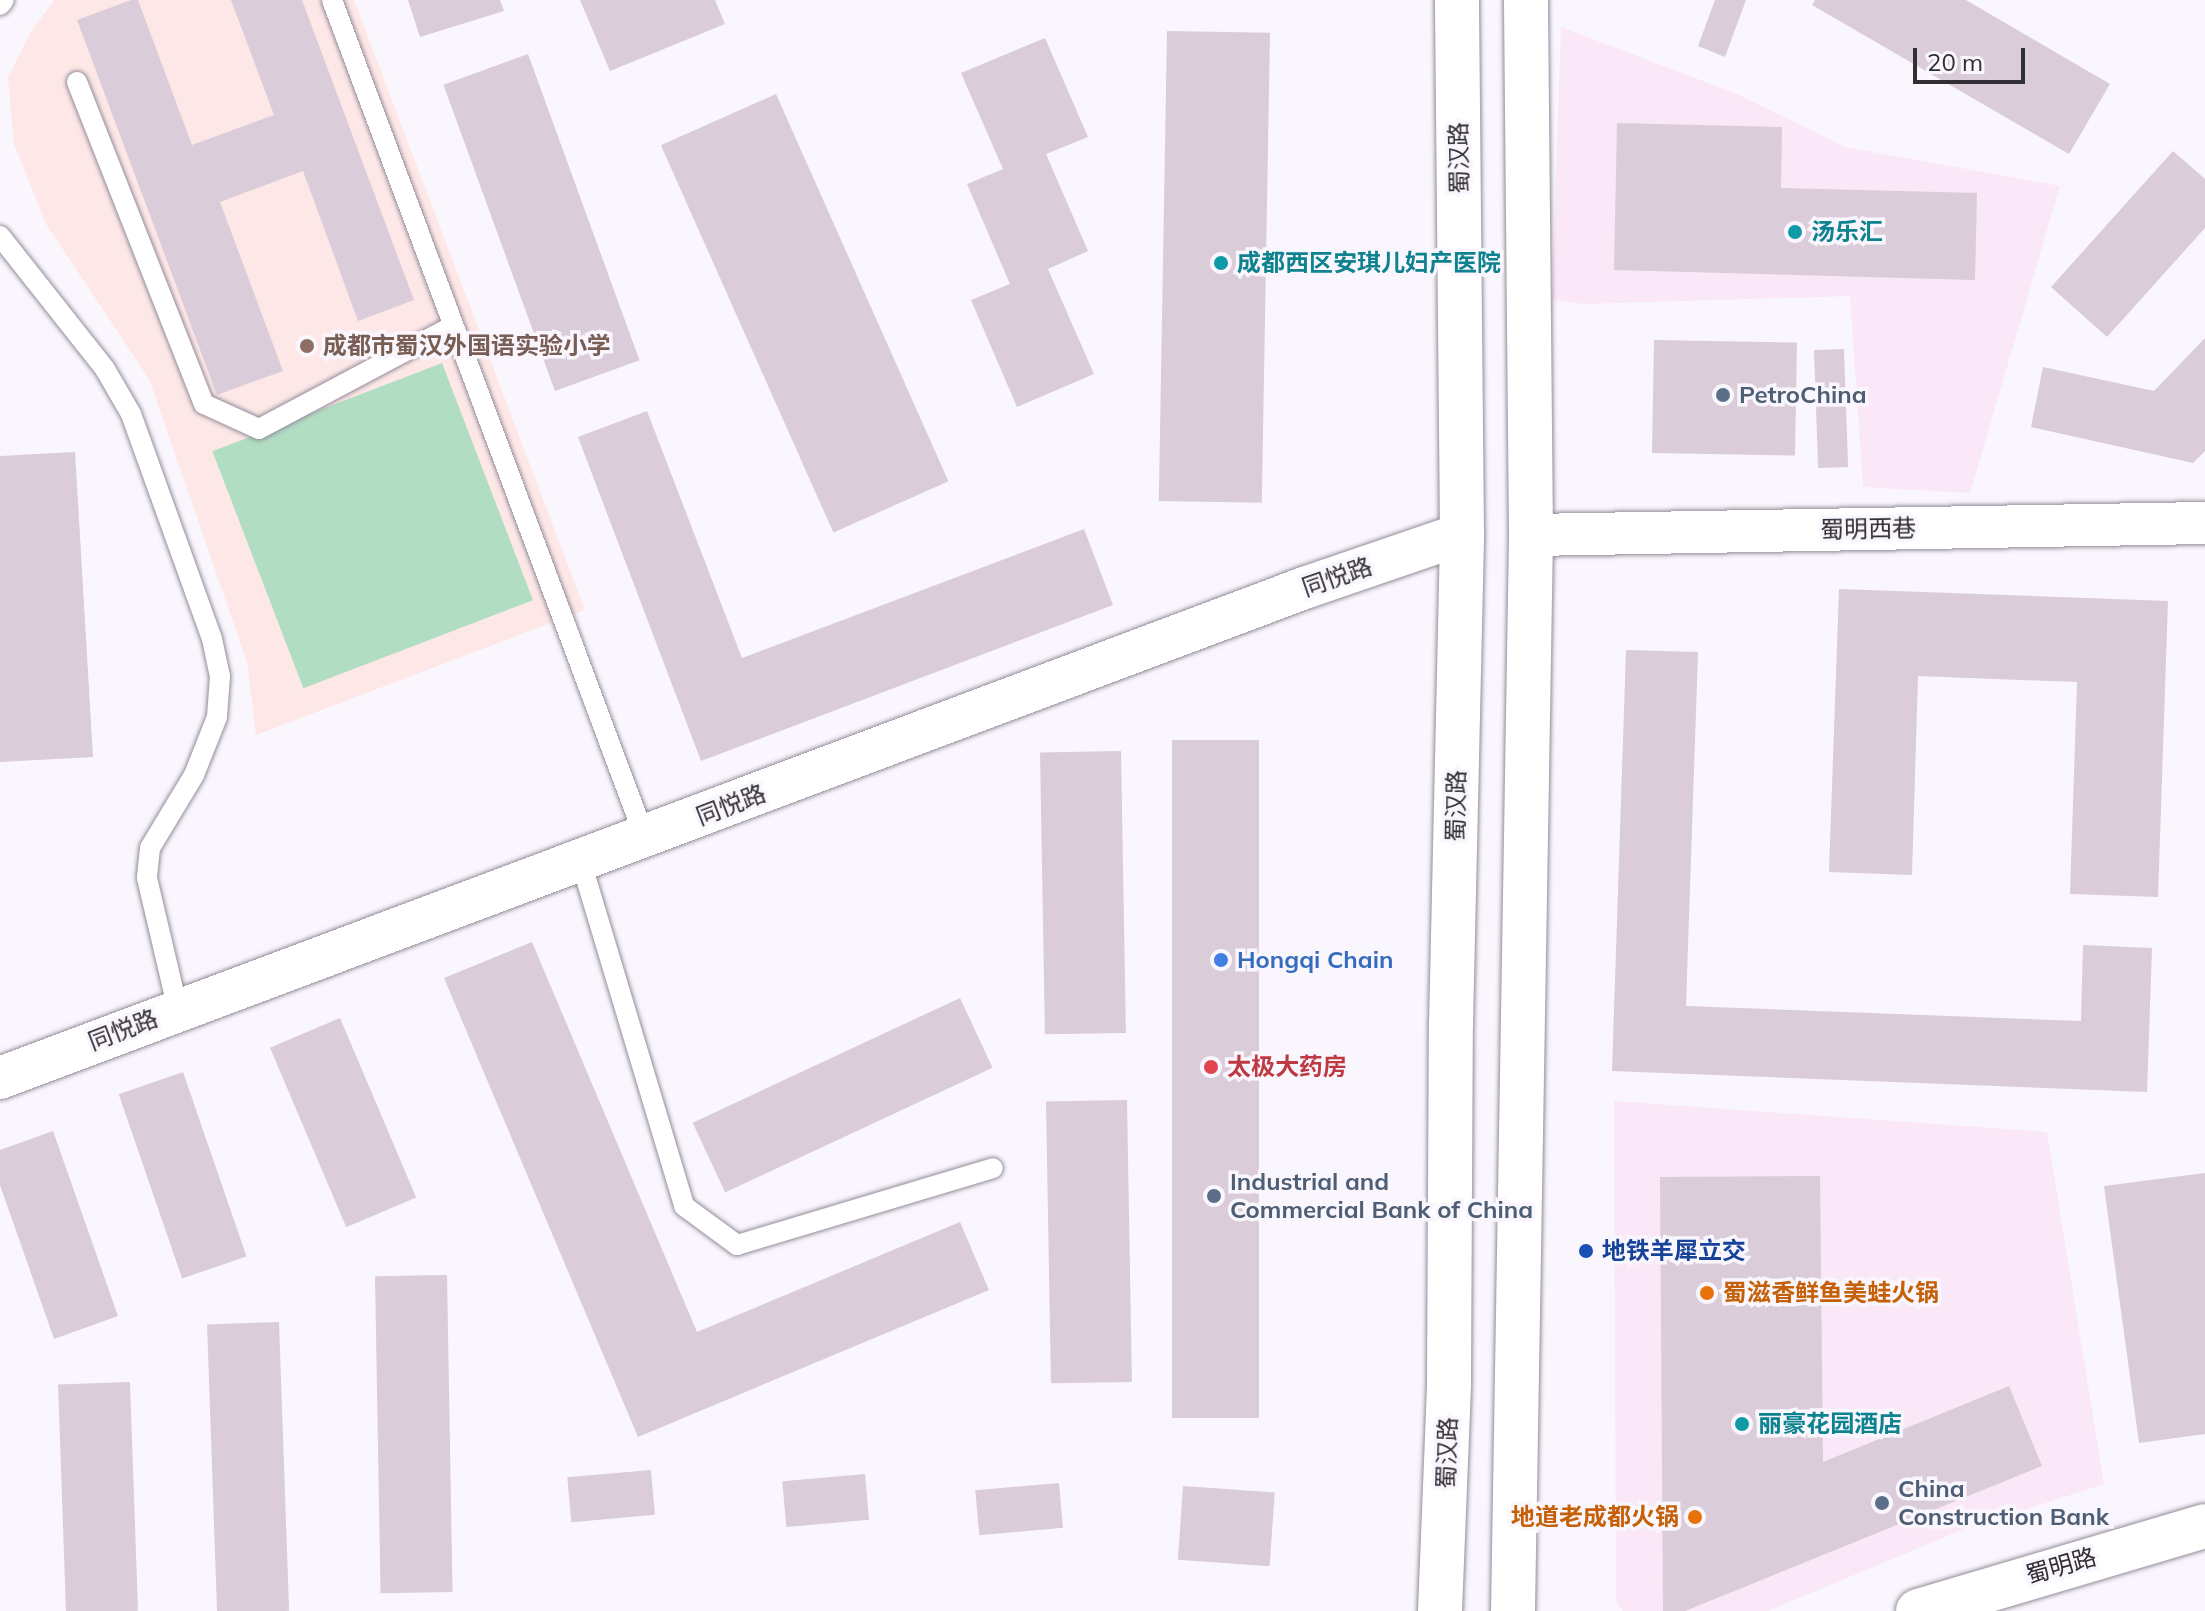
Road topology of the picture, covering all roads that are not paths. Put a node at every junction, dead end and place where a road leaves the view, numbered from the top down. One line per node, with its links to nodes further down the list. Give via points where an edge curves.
1 (4, 0): 5 (lane)
2 (332, 0): 8 (lane)
3 (1457, 0): 10 (main road, 蜀汉路)
4 (1526, 0): 11 (main road)
5 (0, 5)
6 (77, 82): 8 (lane, via 204,404 259,429)
7 (0, 236): 14 (lane, via 105,369 131,414 212,639 220,676 217,717 194,775 159,826 148,863)
8 (453, 326): 12 (lane)
9 (2205, 523): 11 (street, 蜀明西巷)
10 (1462, 534): 12 (street, 同悦路, via 1307,587); 18 (main road, 蜀汉路, via 1449,1383)
11 (1531, 535): 19 (main road)
12 (645, 838): 13 (street, 同悦路)
13 (581, 862): 14 (street, 同悦路); 16 (lane, via 684,1206 705,1222 737,1245)
14 (178, 1010): 15 (street, 同悦路)
15 (0, 1078)
16 (993, 1168)
17 (2205, 1526): 20 (main road, 蜀明路, via 1960,1594)
18 (1440, 1611)
19 (1513, 1611)
20 (1918, 1611)

